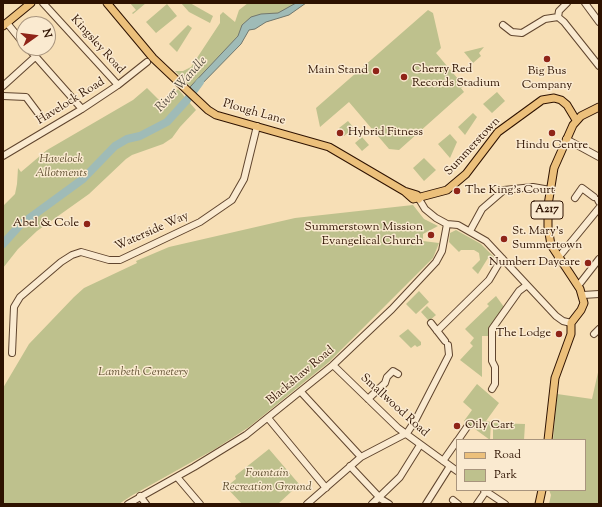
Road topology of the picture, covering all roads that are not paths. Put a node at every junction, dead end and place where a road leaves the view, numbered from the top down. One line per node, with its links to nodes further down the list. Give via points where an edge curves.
1 (31, 3): 8 (main road)
2 (43, 3): 14 (street, Kingsley Road)
3 (107, 3): 21 (main road, Plough Lane, via 132,34 196,100 216,115)
4 (567, 3): 6 (street, via 559,11)
5 (585, 3): 7 (street)
6 (558, 17): 9 (street, via 545,19 522,33 512,32); 13 (street)
7 (599, 22)
8 (5, 25): 10 (street)
9 (503, 25)
10 (16, 36)
11 (35, 57): 15 (street); 18 (street)
12 (147, 62): 14 (street, Havelock Road)
13 (599, 66)
14 (118, 85): 18 (street, Havelock Road)
15 (3, 86)
16 (3, 96): 19 (street, via 26,97)
17 (599, 107): 20 (main road)
18 (82, 109): 23 (street, Havelock Road)
19 (38, 113)
20 (576, 120): 22 (main road, A217); 27 (main road, Summerstown, via 561,100 542,100 498,132 466,174 447,190)
21 (258, 126): 27 (main road, Plough Lane, via 329,147 404,191 417,195); 44 (street, Waterside Way, via 244,179 232,200 200,222 120,260 109,260 81,252 67,258 20,297 14,306)
22 (566, 139): 24 (street); 25 (main road, A217, via 554,168)
23 (3, 156)
24 (599, 157)
25 (550, 190): 31 (street, via 533,187 504,190 482,209); 33 (main road, A217, via 547,211 548,233)
26 (575, 198): 28 (street, via 582,188)
27 (419, 199): 30 (street, via 430,213)
28 (597, 200)
29 (599, 208): 33 (street)
30 (447, 224): 31 (street); 45 (street, Blackshaw Road, via 442,251 436,262 392,309)
31 (470, 231): 32 (street, via 486,241)
32 (502, 258): 35 (street); 42 (street, via 489,280)
33 (558, 258): 36 (main road, A217)
34 (599, 259): 36 (street)
35 (527, 285): 40 (street, via 556,316); 47 (street, via 519,291 492,329 495,384)
36 (578, 286): 38 (main road, A217)
37 (599, 294): 38 (street)
38 (583, 295): 40 (main road, via 583,307)
39 (431, 323): 42 (street)
40 (571, 323): 54 (main road, via 572,334 555,378)
41 (599, 329): 43 (street)
42 (437, 331): 52 (street, via 446,343 449,355 415,421)
43 (594, 334)
44 (12, 353)
45 (333, 365): 48 (street, Blackshaw Road); 49 (street, Smallwood Road)
46 (398, 374): 49 (street, via 393,371)
47 (492, 389)
48 (301, 392): 50 (street, Blackshaw Road); 57 (street)
49 (368, 399): 52 (street, Smallwood Road)
50 (268, 418): 62 (street, Blackshaw Road, via 236,442); 63 (street)
51 (467, 426): 53 (street)
52 (405, 434): 55 (street, Smallwood Road); 57 (street)
53 (460, 439)
54 (548, 439)
55 (420, 445): 58 (street, Smallwood Road); 67 (street, via 400,477)
56 (456, 445): 58 (street)
57 (361, 457): 59 (street)
58 (442, 461): 60 (street, Smallwood Road)
59 (350, 466): 63 (street); 67 (street)
60 (450, 466): 61 (street, Smallwood Road); 74 (street)
61 (456, 470)
62 (177, 477): 66 (street, Blackshaw Road); 70 (street)
63 (326, 488): 71 (street)
64 (485, 491): 75 (street); 76 (street)
65 (542, 491): 77 (main road)
66 (140, 496): 68 (street, Blackshaw Road); 69 (street)
67 (379, 497): 72 (street); 73 (street)
68 (128, 504)
69 (146, 504)
70 (200, 504)
71 (307, 504)
72 (372, 504)
73 (389, 504)
74 (426, 504)
75 (476, 504)
76 (505, 504)
77 (539, 504)

